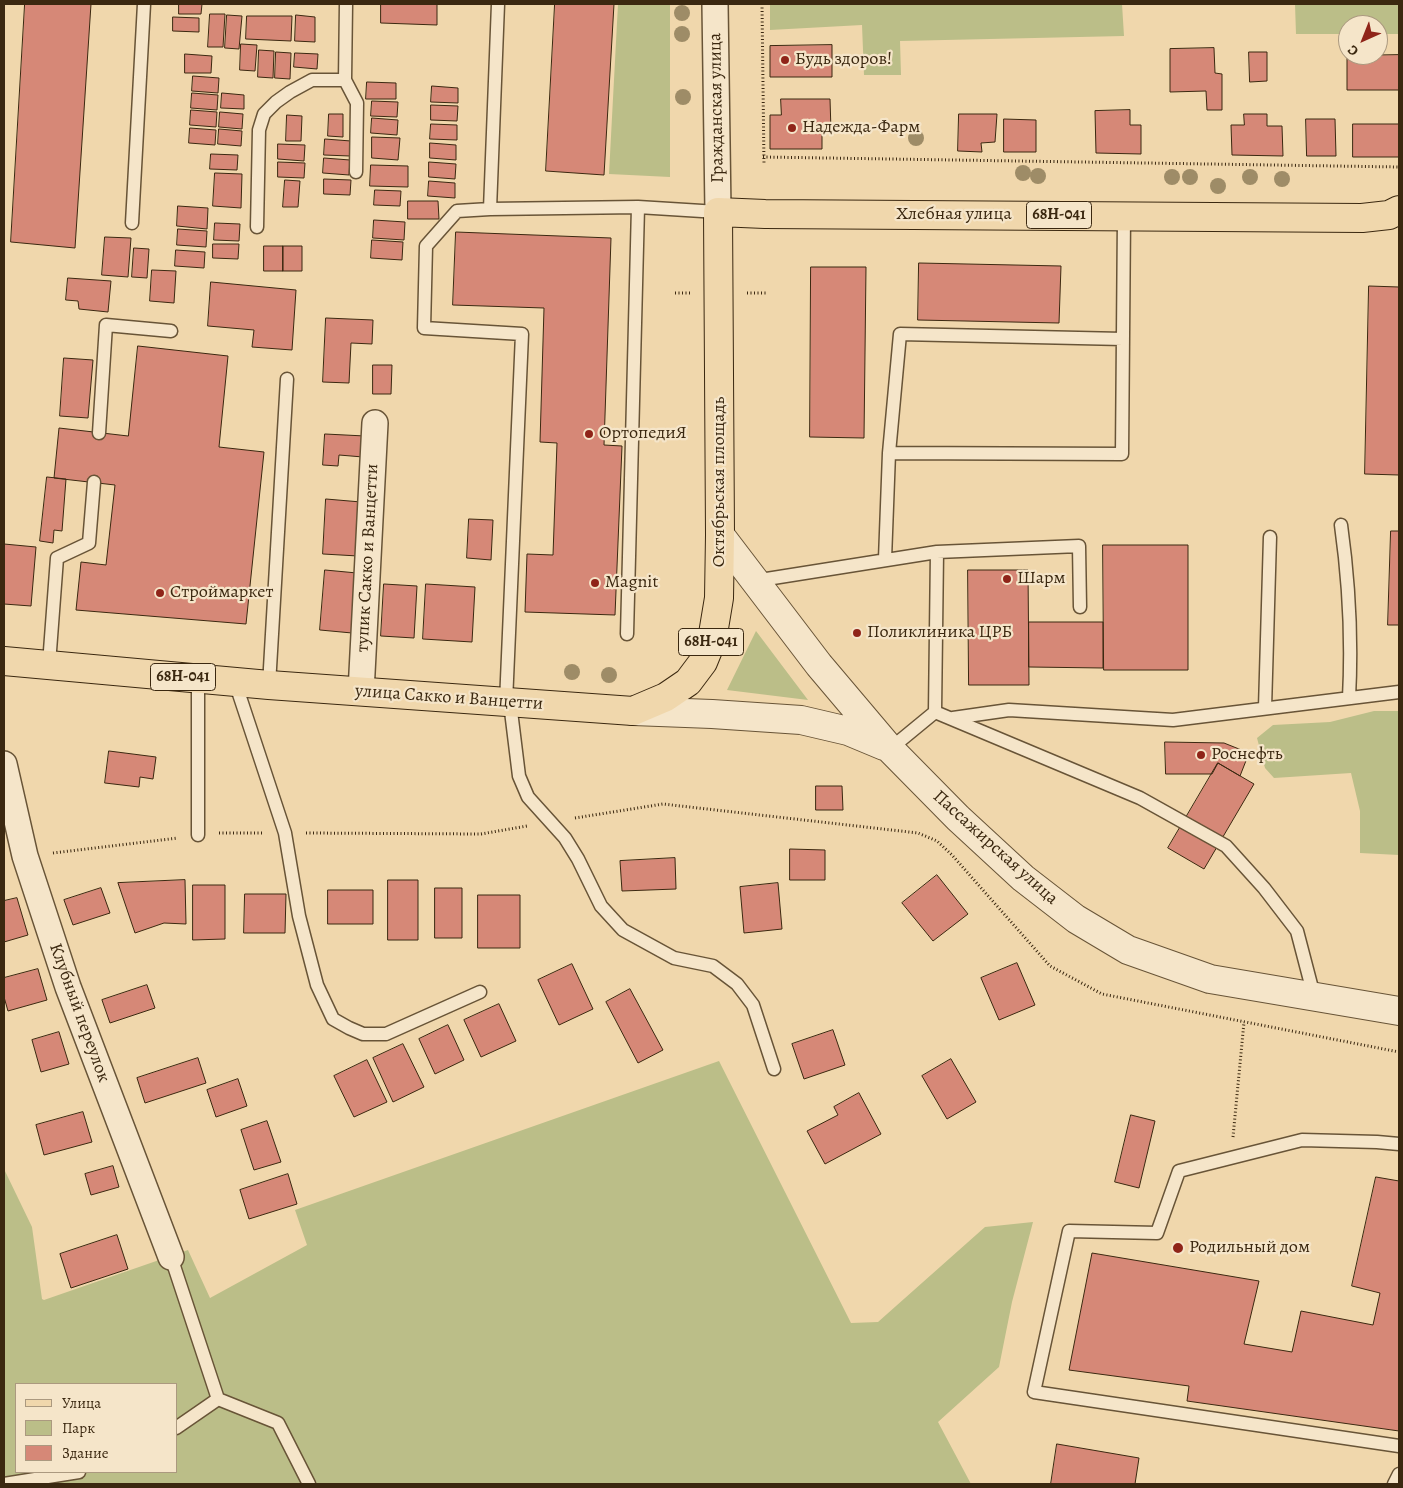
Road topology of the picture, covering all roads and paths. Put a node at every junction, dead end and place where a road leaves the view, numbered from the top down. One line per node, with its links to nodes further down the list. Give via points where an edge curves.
1 (144, 4): 16 (lane)
2 (346, 4): 6 (lane)
3 (498, 4): 12 (lane)
4 (715, 4): 14 (street, Гражданская улица)
5 (762, 4): 7 (path)
6 (345, 80): 10 (lane, via 357,103); 17 (lane, via 312,80 290,92 264,114 259,130)
7 (763, 157): 8 (path); 9 (path)
8 (764, 166)
9 (1399, 167)
10 (356, 172)
11 (638, 207): 12 (lane); 14 (lane); 32 (lane)
12 (490, 209): 41 (lane, via 457,211 426,246 424,328 522,334)
13 (1399, 210): 15 (main road, Хлебная улица / 68Н-041, via 1389,215 1362,218)
14 (718, 212): 15 (main road, Хлебная улица / 68Н-041); 26 (main road, Октябрьская площадь / 68Н-041)
15 (1124, 216): 19 (lane)
16 (132, 223)
17 (257, 227)
18 (171, 331): 22 (lane, via 106,325)
19 (1123, 339): 23 (lane, via 900,334); 23 (lane, via 1122,454)
20 (287, 379): 37 (lane)
21 (375, 423): 38 (street, тупик Сакко и Ванцетти)
22 (99, 432)
23 (889, 452): 29 (lane)
24 (94, 482): 34 (lane, via 89,542 57,558)
25 (1341, 525): 40 (lane, via 1351,658)
26 (720, 535): 30 (street, Пассажирская улица); 43 (main road, Октябрьская площадь / 68Н-041, via 719,598 712,640 703,662 688,682 666,697)
27 (1270, 537): 42 (lane)
28 (937, 552): 29 (lane); 31 (lane, via 1079,546); 44 (lane)
29 (885, 559): 30 (lane)
30 (754, 581): 46 (street, Пассажирская улица)
31 (1080, 607)
32 (627, 634)
33 (4, 661): 34 (main road, улица Сакко и Ванцетти / 68Н-041)
34 (49, 664): 35 (main road, улица Сакко и Ванцетти / 68Н-041)
35 (198, 678): 36 (main road, улица Сакко и Ванцетти / 68Н-041); 50 (lane)
36 (235, 682): 37 (main road, улица Сакко и Ванцетти / 68Н-041); 49 (lane)
37 (269, 685): 38 (main road, улица Сакко и Ванцетти / 68Н-041)
38 (361, 692): 41 (main road, улица Сакко и Ванцетти / 68Н-041)
39 (1399, 692): 40 (lane)
40 (1349, 698): 42 (lane)
41 (508, 702): 43 (main road, улица Сакко и Ванцетти / 68Н-041); 48 (lane, via 519,776 528,797)
42 (1265, 708): 45 (lane, via 1173,720 1009,710)
43 (633, 711): 46 (street, улица Сакко и Ванцетти, via 801,720 848,731)
44 (936, 712): 45 (lane); 46 (lane)
45 (953, 718): 53 (lane, via 1140,798 1226,846 1264,888 1297,932)
46 (890, 749): 53 (street, Пассажирская улица, via 1023,878 1076,919 1128,950 1210,979)
47 (4, 764): 51 (street, Клубный переулок)
48 (550, 822): 49 (path, via 481,834); 55 (path, via 664,804 918,833 937,841 952,855 1050,966 1102,994); 57 (lane, via 578,859 601,906 623,930 674,958 714,966 737,984 753,1005)
49 (285, 833): 50 (path); 52 (lane, via 299,916 317,984 333,1019 363,1034 386,1034)
50 (198, 835): 51 (path)
51 (25, 856): 60 (street, Клубный переулок, via 68,987)
52 (480, 992)
53 (1314, 996): 54 (street, Пассажирская улица)
54 (1399, 1011)
55 (1244, 1022): 56 (path); 58 (path)
56 (1399, 1052)
57 (774, 1069)
58 (1234, 1130)
59 (1399, 1144): 63 (lane, via 1302,1140 1179,1171 1157,1233 1069,1230 1034,1392)
60 (171, 1257): 61 (lane)
61 (218, 1398): 62 (lane); 67 (lane, via 278,1423)
62 (178, 1427)
63 (1399, 1446)
64 (74, 1473): 66 (lane)
65 (1399, 1474): 68 (lane)
66 (4, 1484)
67 (309, 1484)
68 (1394, 1484)

